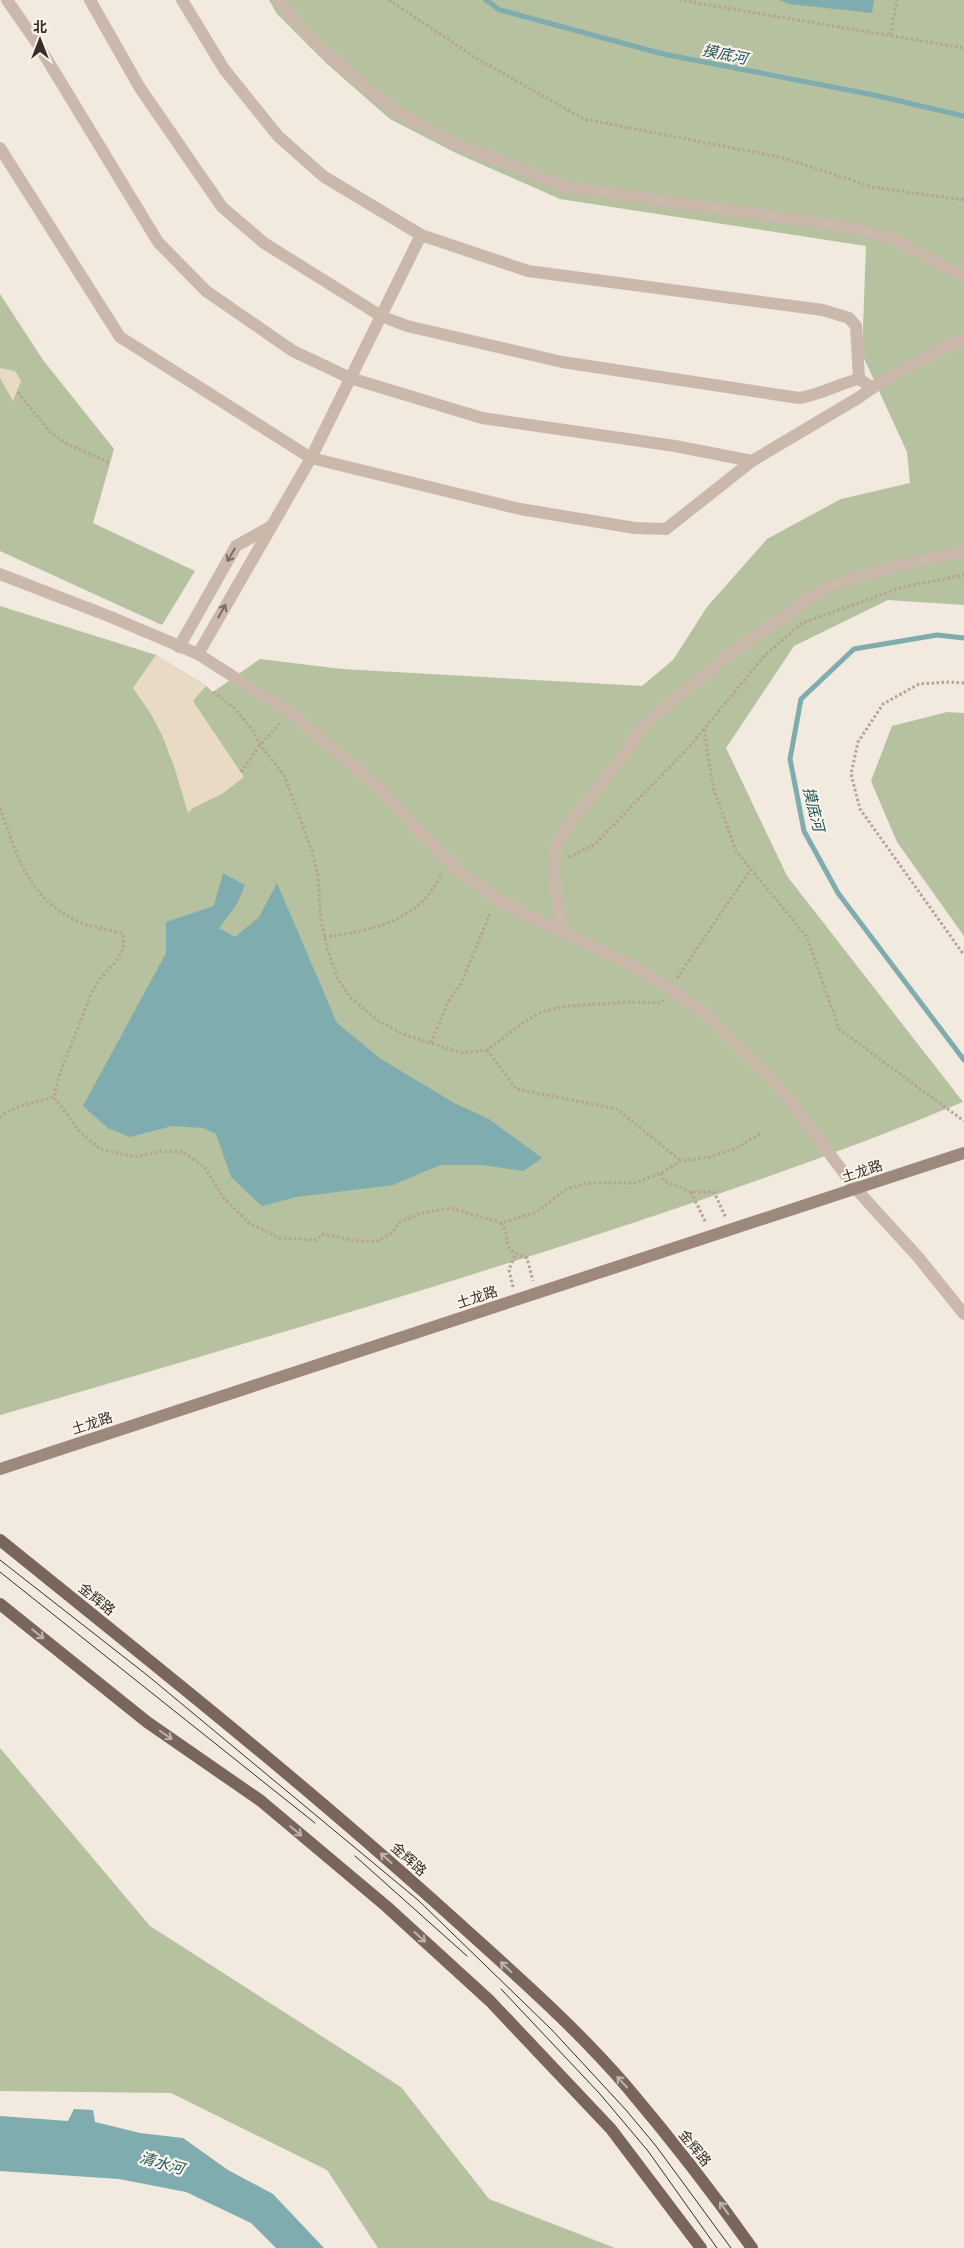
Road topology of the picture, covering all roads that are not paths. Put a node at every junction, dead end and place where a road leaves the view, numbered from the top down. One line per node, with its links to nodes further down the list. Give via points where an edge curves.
1 (7, 0): 10 (street, via 37,43 158,242 206,291 293,351)
2 (90, 0): 8 (street, via 140,88 222,207 264,243)
3 (182, 0): 6 (street, via 224,69 278,136 323,176)
4 (278, 0): 7 (street, via 307,34 389,106 455,143 567,187 842,226 892,238)
5 (0, 148): 13 (street, via 120,337)
6 (421, 235): 8 (street); 11 (street, via 528,271 823,310 849,318 856,326)
7 (964, 277)
8 (381, 316): 10 (street); 11 (street, via 408,326 562,362 799,398 817,396)
9 (964, 340): 12 (street)
10 (350, 378): 13 (street); 14 (street, via 482,418 675,446)
11 (859, 379): 12 (street)
12 (873, 388): 14 (street)
13 (311, 458): 14 (street, via 520,509 635,528 666,529); 15 (street)
14 (752, 462)
15 (270, 527): 18 (street, one-way to 18, via 236,546); 19 (street, one-way to 15)
16 (964, 551): 20 (street, via 826,587 728,655 644,726 563,832 556,850 554,875)
17 (0, 574): 18 (street)
18 (179, 647): 19 (street)
19 (198, 654): 20 (street, via 289,712 378,788 448,861 496,899)
20 (562, 931): 22 (street, via 638,968 704,1012 778,1085)
21 (964, 1153): 22 (street, 土龙路)
22 (856, 1189): 23 (street); 24 (street, 土龙路)
23 (964, 1314)
24 (0, 1469)
25 (0, 1540): 28 (main road, 金辉路, one-way to 25, via 626,2086 550,2007 383,1855)
26 (0, 1604): 27 (main road, one-way to 27, via 147,1722 261,1801 386,1906 490,2001 611,2130)
27 (701, 2248)
28 (752, 2248)

